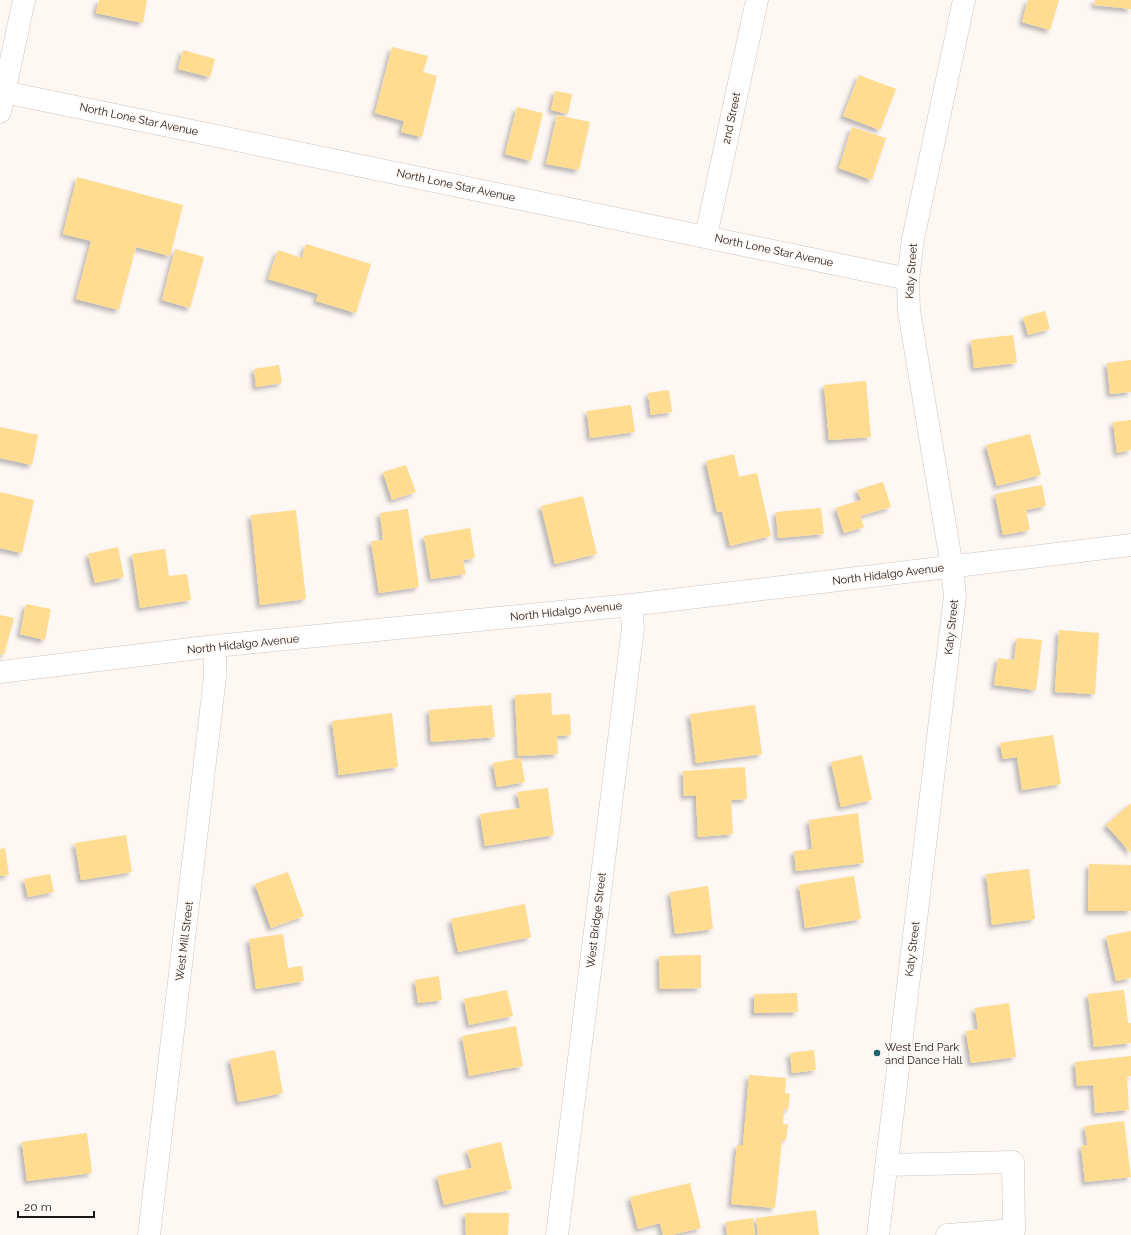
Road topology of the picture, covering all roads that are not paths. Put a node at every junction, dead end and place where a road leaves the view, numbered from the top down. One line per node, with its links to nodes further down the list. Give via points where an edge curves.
1 (24, 0): 4 (street)
2 (757, 0): 5 (street, 2nd Street)
3 (964, 0): 6 (street, Katy Street, via 913,240)
4 (2, 102): 5 (street, North Lone Star Avenue)
5 (706, 236): 6 (street, North Lone Star Avenue)
6 (908, 279): 8 (street, Katy Street, via 909,311)
7 (1131, 545): 8 (street, North Hidalgo Avenue)
8 (952, 566): 9 (street, North Hidalgo Avenue); 12 (street, Katy Street, via 955,596)
9 (631, 605): 10 (street, North Hidalgo Avenue); 14 (street, West Bridge Street, via 633,628)
10 (215, 646): 11 (street, North Hidalgo Avenue); 13 (street, West Mill Street, via 215,677)
11 (0, 672)
12 (886, 1165): 15 (street, Katy Street); 16 (street, via 1013,1162 1014,1230)
13 (149, 1235)
14 (557, 1235)
15 (878, 1235)
16 (947, 1235)

